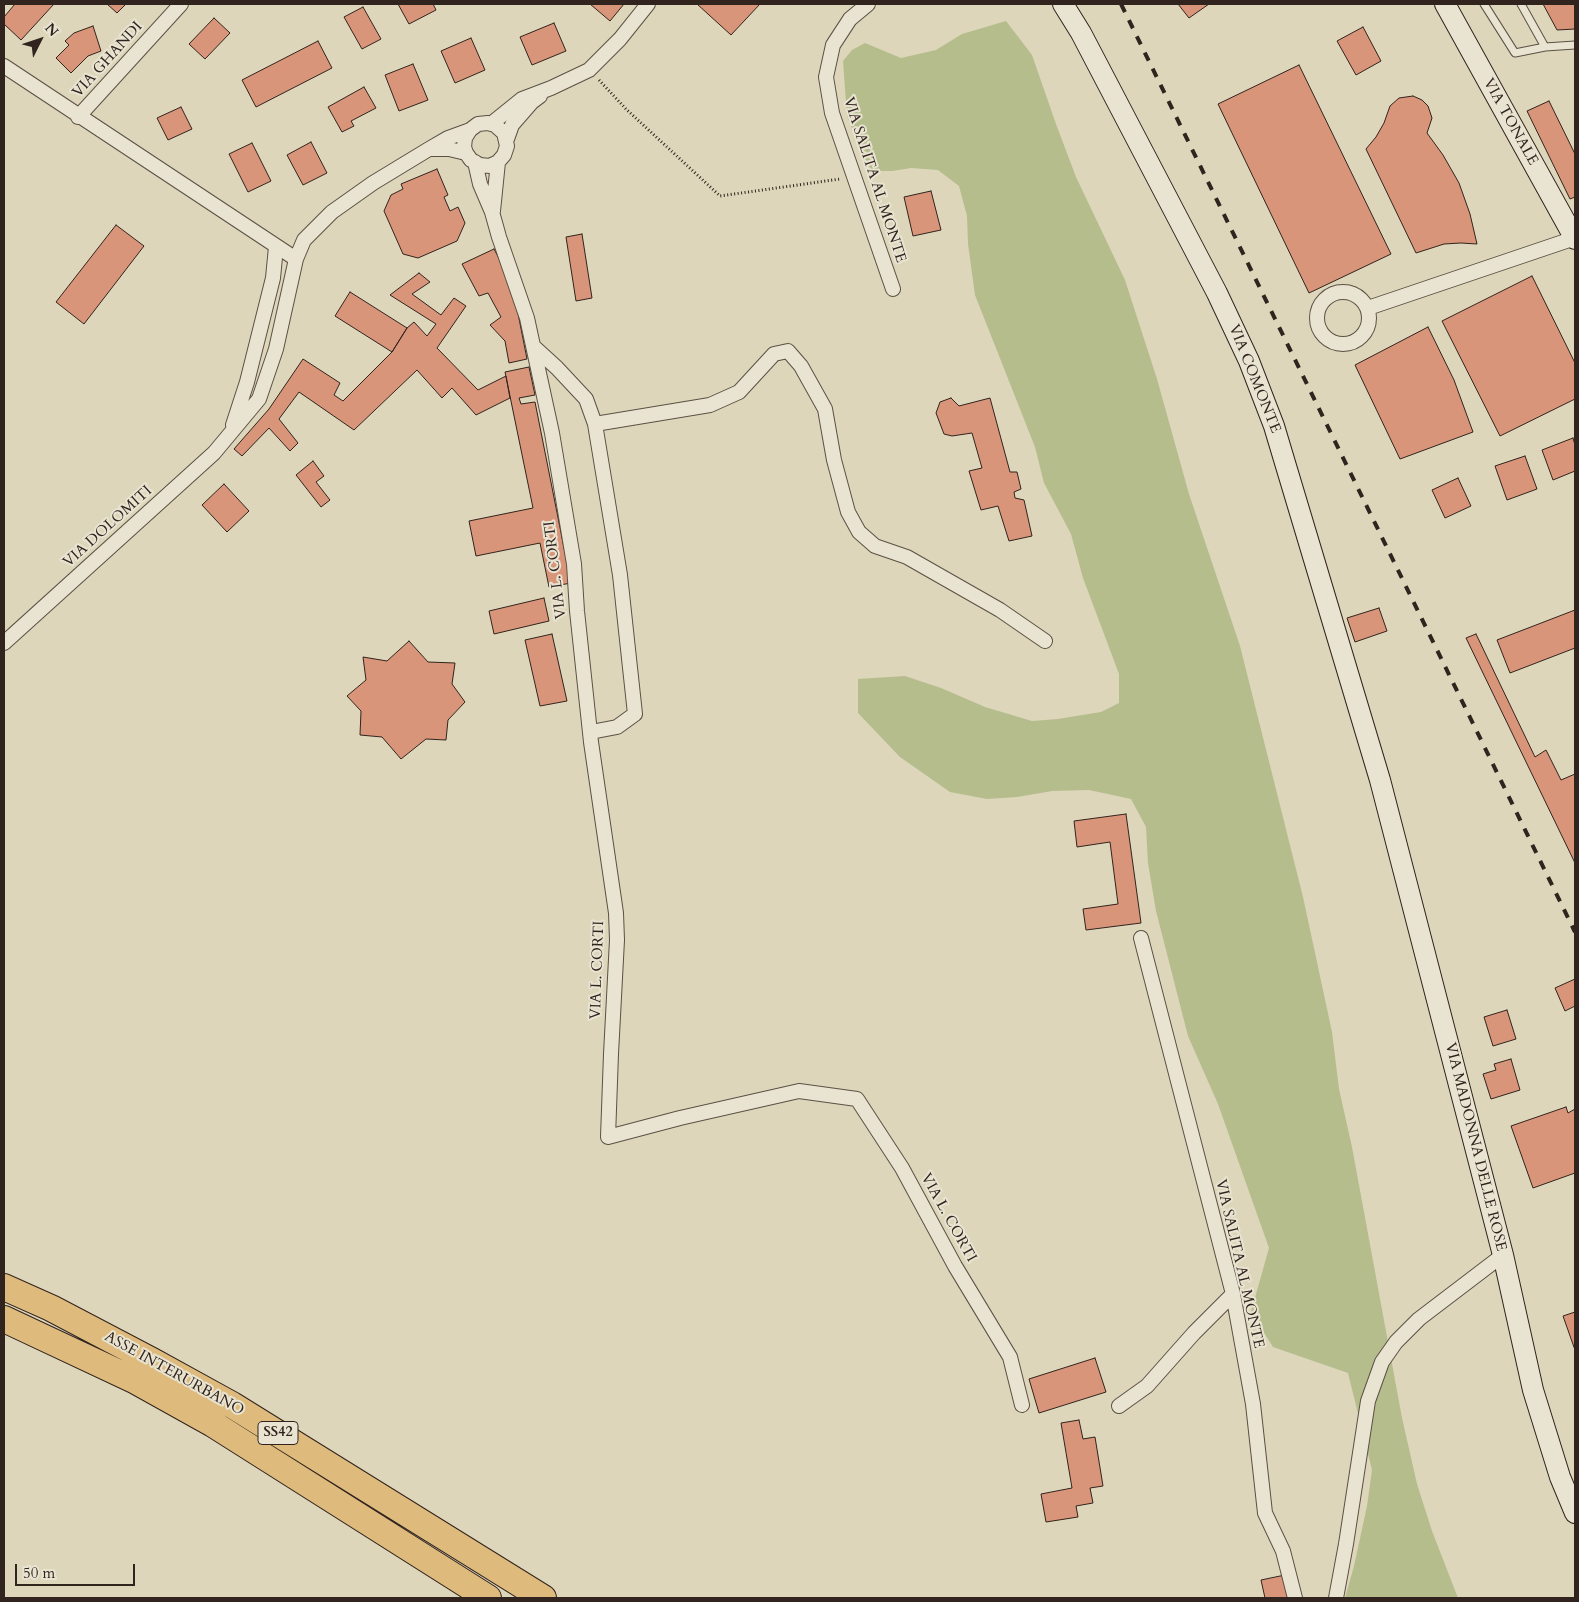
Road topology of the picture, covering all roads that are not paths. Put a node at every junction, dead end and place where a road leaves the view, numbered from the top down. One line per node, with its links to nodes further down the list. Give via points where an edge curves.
1 (181, 4): 12 (street, VIA GHANDI)
2 (648, 4): 11 (street, via 589,70)
3 (868, 4): 23 (street, VIA SALITA AL MONTE, via 850,19 833,45 826,77 832,113)
4 (1063, 4): 31 (street, VIA COMONTE, via 1218,294 1249,361 1274,426)
5 (1445, 4): 20 (street, VIA TONALE)
6 (1484, 4): 9 (lane, via 1515,53)
7 (1521, 4): 9 (lane)
8 (1575, 45): 9 (lane)
9 (1545, 47)
10 (4, 66): 12 (street)
11 (551, 88): 13 (street, via 522,99); 15 (street, via 532,102 512,126)
12 (78, 116): 21 (street)
13 (491, 124): 14 (street, via 478,124); 15 (street)
14 (470, 130): 16 (street, VIA DOLOMITI); 17 (street, via 464,147)
15 (507, 139): 18 (street, via 504,155)
16 (429, 149): 17 (street, via 448,149); 22 (street, VIA DOLOMITI, via 332,212 304,240)
17 (470, 158): 18 (street, via 480,165 490,166); 19 (street, VIA L. CORTI)
18 (498, 162): 19 (street, VIA L. CORTI)
19 (492, 212): 25 (street, VIA L. CORTI)
20 (1575, 239): 24 (street)
21 (276, 247): 22 (street); 27 (street, via 273,278)
22 (296, 259): 27 (street, VIA DOLOMITI, via 276,349 259,399)
23 (893, 289)
24 (1368, 308)
25 (534, 346): 26 (street, via 586,399); 30 (street, VIA L. CORTI, via 574,564)
26 (595, 424): 28 (street, via 710,405 739,392 774,354 788,351 801,366 825,409 848,512 859,532 875,546 907,557 1000,610); 30 (street, via 620,574 635,714 617,727)
27 (231, 433): 29 (street, VIA DOLOMITI, via 214,453)
28 (1045, 641)
29 (4, 643)
30 (591, 732): 37 (street, VIA L. CORTI, via 617,940 608,1137 798,1091 856,1099 902,1168 955,1266 1010,1357)
31 (1380, 780): 33 (street, VIA MADONNA DELLE ROSE)
32 (1141, 938): 35 (street, VIA SALITA AL MONTE)
33 (1503, 1255): 39 (street, VIA MADONNA DELLE ROSE, via 1533,1390); 43 (street, via 1419,1319 1382,1362 1368,1401)
34 (4, 1287): 41 (highway, ASSE INTERURBANO / SS42, via 51,1308 232,1405)
35 (1233, 1294): 38 (street, via 1147,1386); 42 (street, VIA SALITA AL MONTE, via 1253,1404 1265,1514 1283,1552)
36 (4, 1318): 40 (highway, ASSE INTERURBANO / SS42, via 134,1380 213,1424)
37 (1022, 1405)
38 (1119, 1406)
39 (1575, 1513)
40 (488, 1598)
41 (542, 1598)
42 (1295, 1598)
43 (1336, 1598)

